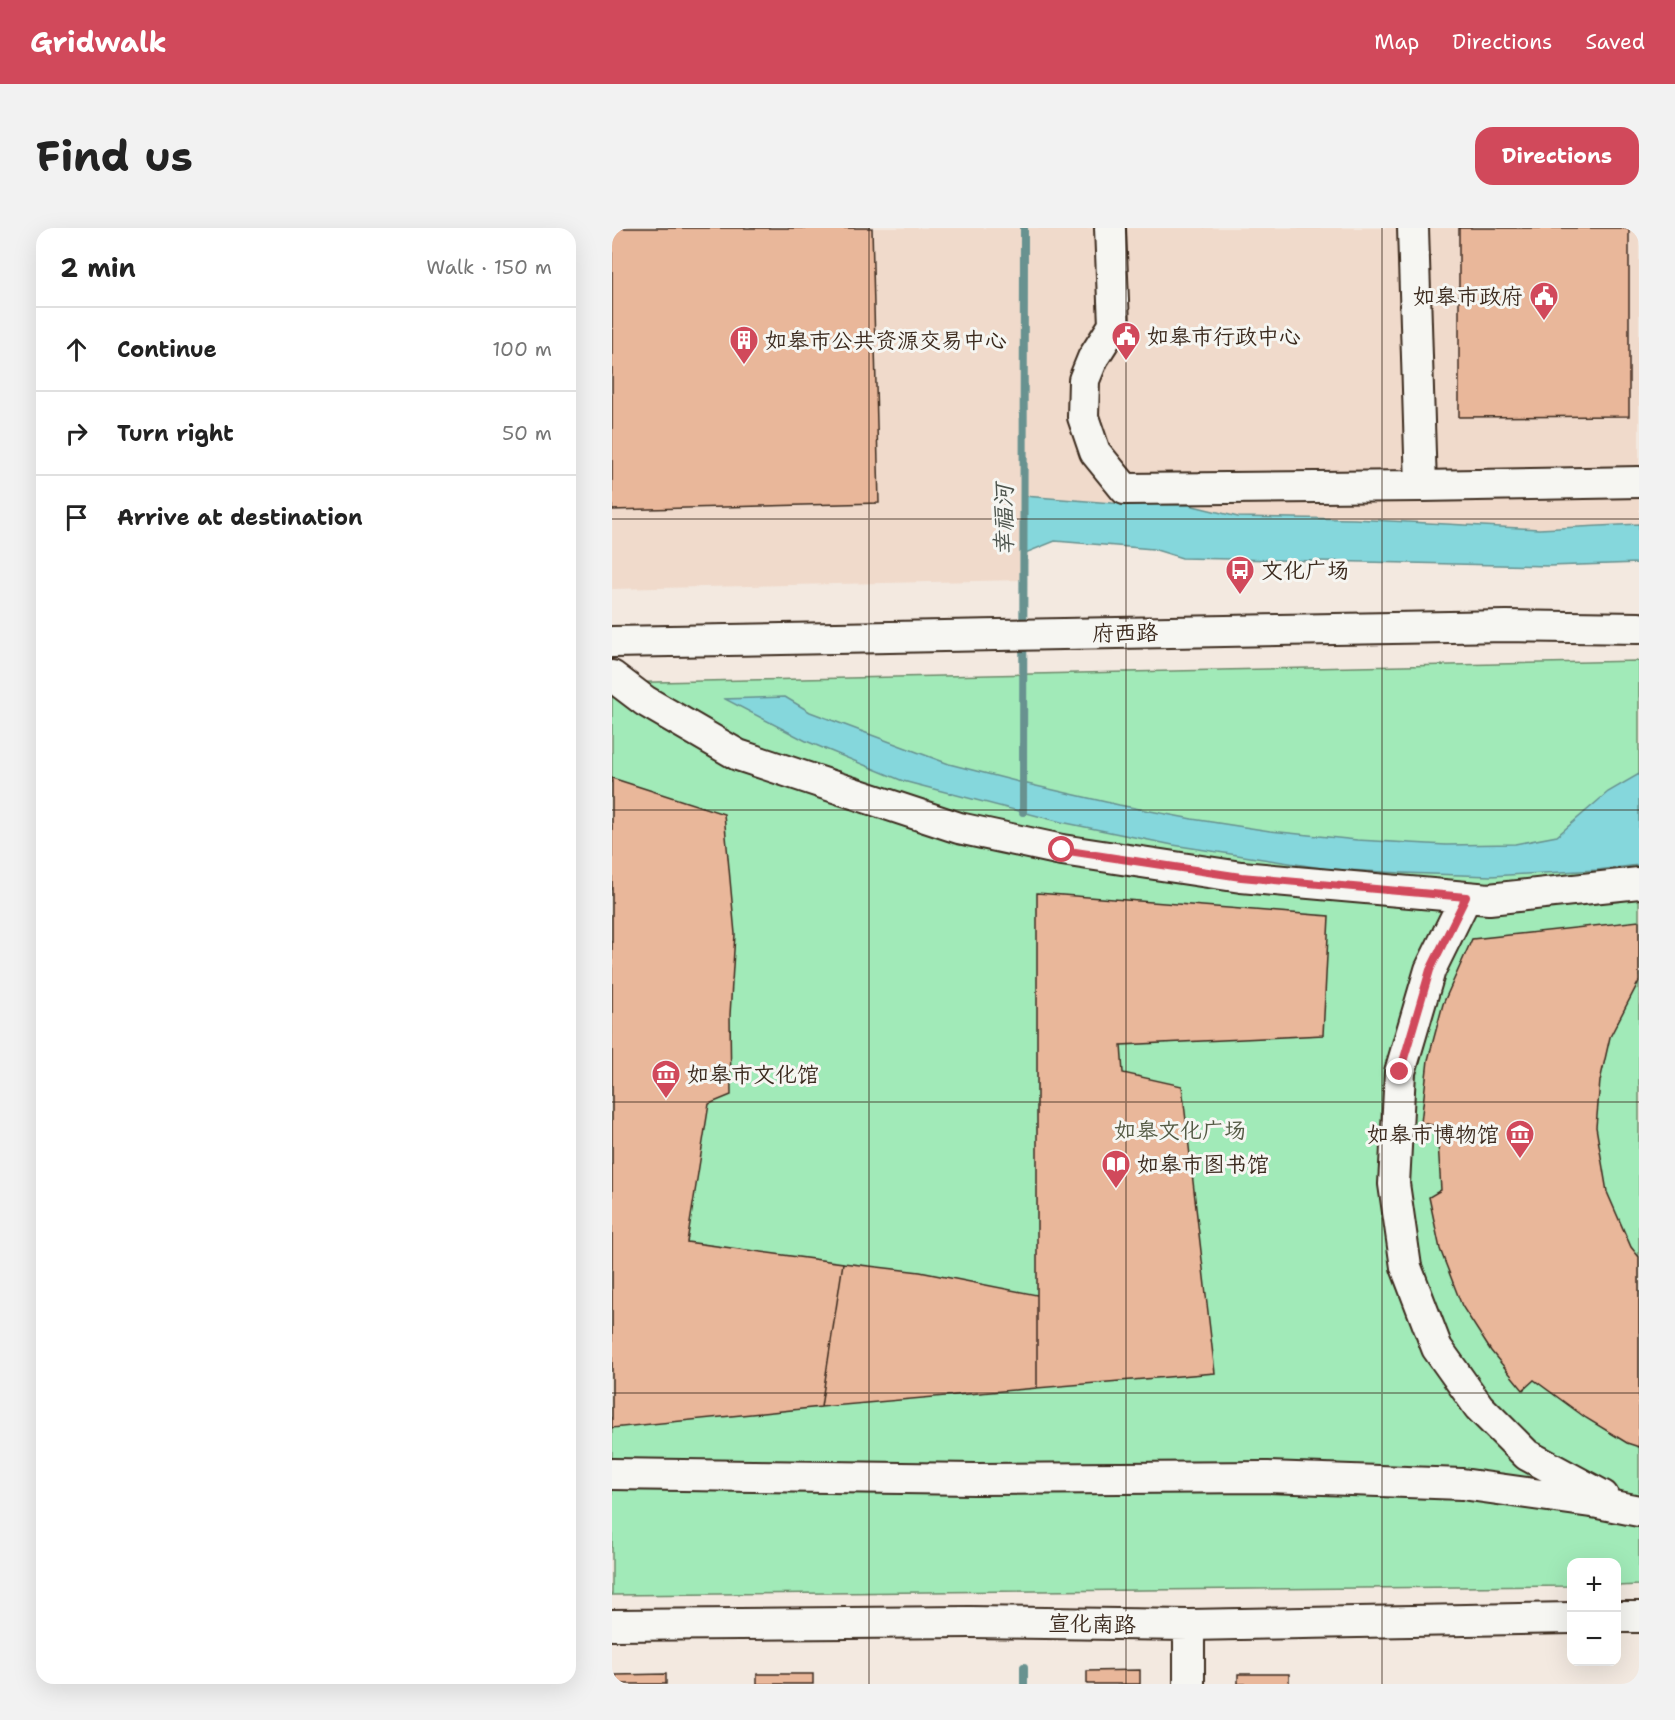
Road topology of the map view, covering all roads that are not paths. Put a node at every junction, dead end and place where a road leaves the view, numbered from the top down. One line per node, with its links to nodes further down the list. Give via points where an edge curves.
1 (1110, 228): 4 (street, via 1114,325 1084,380 1083,417 1095,452 1125,489)
2 (1413, 228): 4 (street)
3 (1639, 482): 4 (street)
4 (1421, 486)
5 (1639, 628): 6 (street, 府西路, via 1507,626)
6 (612, 642)
7 (612, 676): 9 (street, via 645,701 738,755 958,828 1062,850 1241,877)
8 (1639, 883): 9 (street, via 1489,899)
9 (1466, 897): 11 (street, via 1430,970 1400,1072 1394,1184 1406,1267 1437,1348 1479,1407 1527,1455)
10 (612, 1474): 11 (street, via 975,1479 1268,1477 1462,1484)
11 (1631, 1509)
12 (1621, 1617): 13 (street)
13 (1639, 1617)
14 (1567, 1618): 16 (street, 宣化南路)
15 (612, 1625): 16 (street, 宣化南路)
16 (1189, 1625): 17 (street)
17 (1189, 1684)

